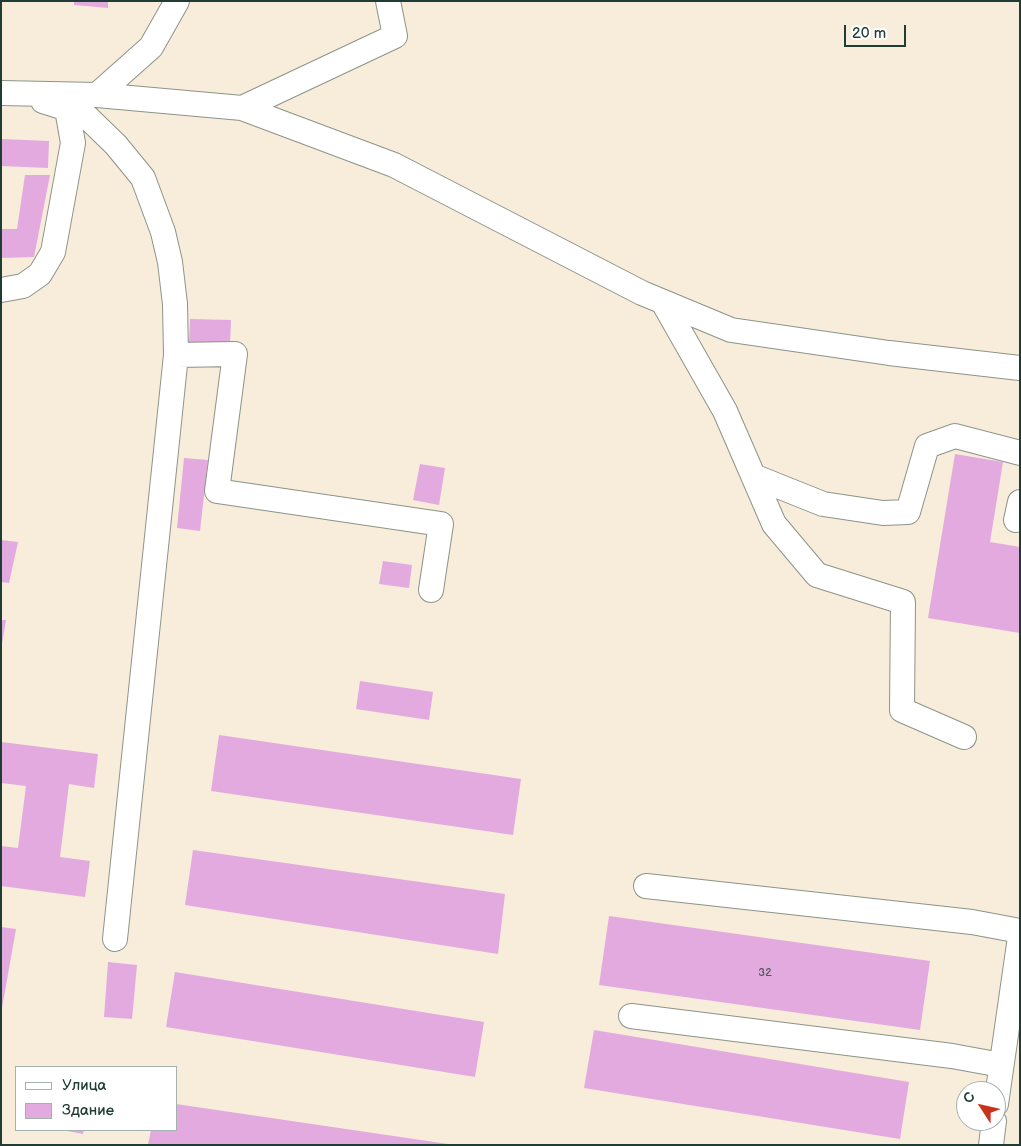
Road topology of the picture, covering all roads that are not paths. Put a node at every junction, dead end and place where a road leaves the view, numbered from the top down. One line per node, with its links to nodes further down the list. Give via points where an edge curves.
1 (176, 1): 4 (street, via 151,47)
2 (388, 1): 5 (street, via 395,36)
3 (11, 93): 4 (street); 6 (street)
4 (97, 95): 5 (street)
5 (242, 108): 8 (street, via 394,166)
6 (67, 109): 7 (street, via 73,143 53,252 40,274 23,286); 9 (street, via 84,114 116,145 143,178 163,232 170,262)
7 (1, 290)
8 (663, 302): 10 (street, via 731,330); 12 (street, via 725,411)
9 (176, 355): 13 (street, via 235,354 217,492 441,524); 18 (street)
10 (1020, 368)
11 (1020, 453): 12 (street, via 955,436 927,446 908,512 883,513 824,504)
12 (753, 476): 14 (street, via 774,524 817,575 904,602 902,710)
13 (431, 590)
14 (964, 737)
15 (646, 886): 16 (street, via 972,922)
16 (1020, 931)
17 (1020, 937): 20 (street)
18 (115, 939)
19 (631, 1016): 20 (street, via 952,1056)
20 (1001, 1066): 21 (street)
21 (999, 1081)
22 (993, 1131): 23 (street)
23 (991, 1145)

